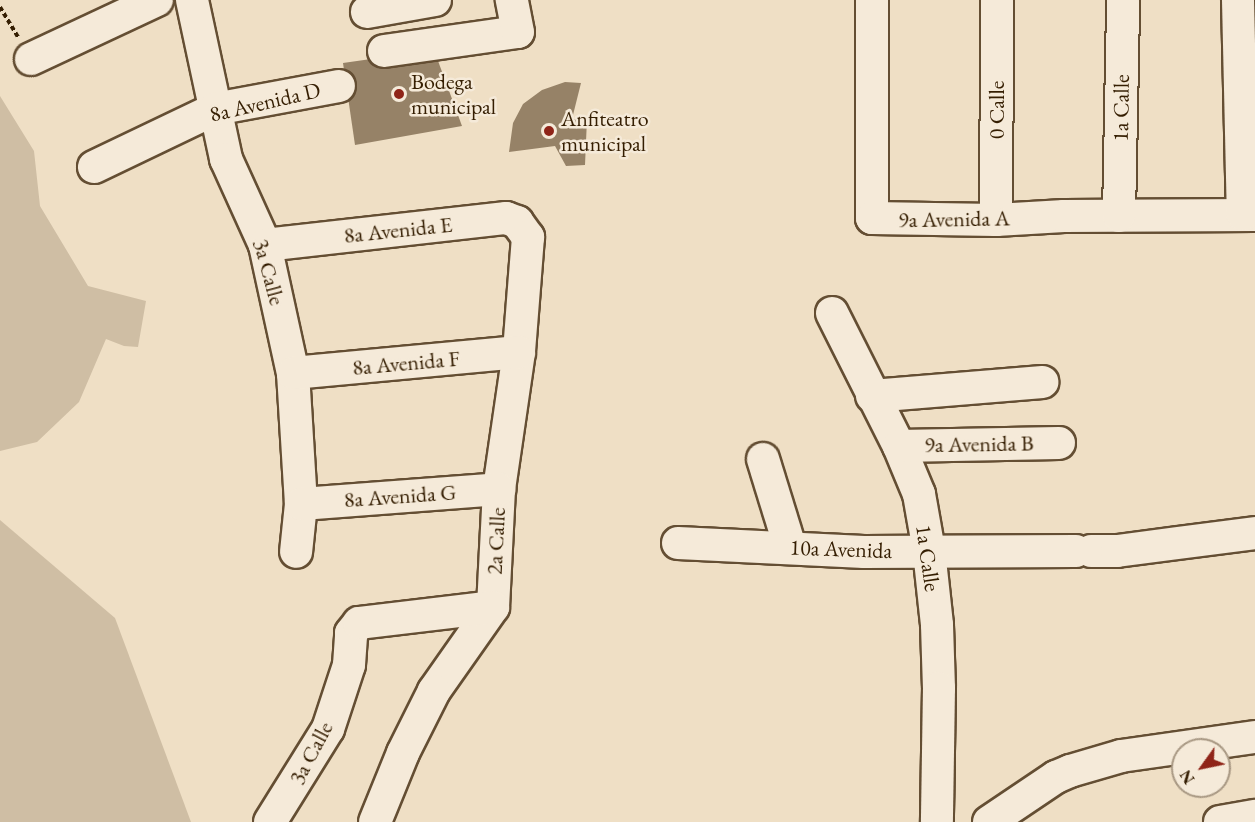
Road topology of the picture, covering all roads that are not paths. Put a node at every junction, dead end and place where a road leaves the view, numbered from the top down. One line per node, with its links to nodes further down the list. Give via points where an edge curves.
1 (157, 0): 11 (street)
2 (192, 0): 13 (street, 3a Calle)
3 (435, 0): 9 (street)
4 (512, 0): 10 (street, via 518,33)
5 (872, 0): 17 (street, 9a Avenida A, via 870,216 875,220)
6 (998, 0): 17 (street, 0 Calle)
7 (1123, 0): 16 (street, 1a Calle)
8 (1238, 0): 15 (street)
9 (368, 12)
10 (384, 51)
11 (31, 58)
12 (339, 86): 13 (street, 8a Avenida D)
13 (215, 109): 14 (street, 8a Avenida D); 19 (street, 3a Calle, via 226,159)
14 (94, 167)
15 (1249, 215): 16 (street, 9a Avenida A)
16 (1119, 216): 17 (street, 9a Avenida A)
17 (996, 220)
18 (525, 231): 19 (street, 8a Avenida E, via 506,218); 21 (street, 2a Calle, via 528,243)
19 (266, 245): 22 (street, 3a Calle)
20 (832, 313): 24 (street, 1a Calle)
21 (519, 352): 22 (street, 8a Avenida F); 28 (street, 2a Calle)
22 (293, 373): 29 (street, 3a Calle)
23 (1042, 382): 24 (street)
24 (872, 396): 26 (street, 1a Calle)
25 (1059, 443): 26 (street, 9a Avenida B)
26 (899, 446): 33 (street, 1a Calle, via 919,494)
27 (763, 459): 32 (street)
28 (499, 489): 29 (street, 8a Avenida G); 35 (street, 2a Calle)
29 (301, 504): 34 (street, 3a Calle)
30 (1255, 533): 33 (street, 10a Avenida, via 1117,551)
31 (678, 543): 32 (street, 10a Avenida)
32 (790, 547): 33 (street, 10a Avenida)
33 (929, 551): 40 (street, 1a Calle, via 939,688)
34 (296, 552)
35 (493, 607): 38 (street, 3a Calle, via 360,623 351,633 349,665 328,729); 39 (street, 2a Calle, via 434,691)
36 (1255, 737): 41 (street, via 1121,756 1070,771)
37 (1255, 816): 42 (street)
38 (270, 822)
39 (375, 822)
40 (937, 822)
41 (988, 822)
42 (1220, 822)

